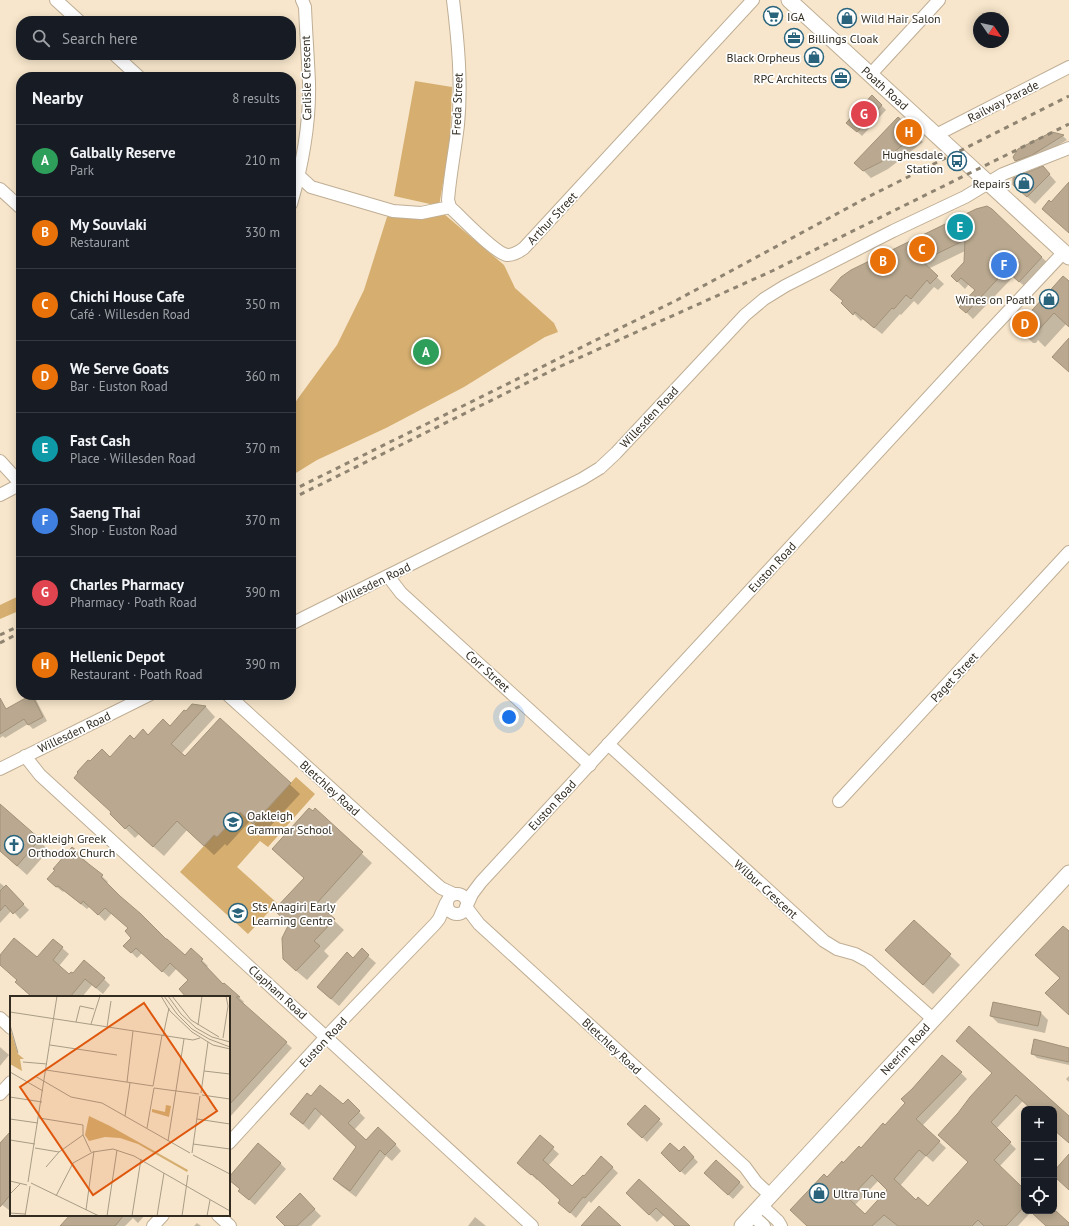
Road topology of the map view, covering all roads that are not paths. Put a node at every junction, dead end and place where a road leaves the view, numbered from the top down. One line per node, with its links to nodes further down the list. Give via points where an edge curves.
1 (56, 0): 7 (street)
2 (302, 0): 14 (street, Carlisle Crescent, via 305,7 309,84 307,124)
3 (453, 0): 19 (street, Freda Street, via 459,62 459,103 448,195)
4 (753, 0): 19 (street, Arthur Street, via 520,252 508,255 498,250)
5 (789, 0): 11 (street, Poath Road)
6 (939, 0): 11 (street)
7 (73, 16)
8 (120, 60): 10 (street)
9 (1069, 67): 12 (street, Railway Parade)
10 (134, 72)
11 (870, 75): 12 (street, Poath Road)
12 (936, 135): 16 (street, Poath Road)
13 (1069, 148): 16 (street, Willesden Road, via 1003,174)
14 (298, 175): 15 (street, Carlisle Crescent); 19 (street, via 311,187 393,211 421,213)
15 (296, 183)
16 (988, 183): 20 (street, Poath Road); 26 (street, Willesden Road, via 764,299 745,315 600,468)
17 (0, 189): 18 (street)
18 (16, 203)
19 (450, 206)
20 (1067, 255): 30 (street, Euston Road, via 985,336)
21 (0, 461): 22 (street)
22 (16, 479)
23 (16, 487): 24 (street)
24 (0, 495)
25 (1069, 552): 34 (street, Paget Street)
26 (388, 576): 27 (street, Willesden Road); 32 (street, Corr Street, via 401,592)
27 (296, 622)
28 (139, 700): 31 (street, Willesden Road)
29 (234, 700): 37 (street, Bletchley Road)
30 (608, 744): 32 (street, Euston Road); 41 (street, Wilbur Crescent, via 824,941 868,961)
31 (25, 756): 33 (street, Willesden Road); 43 (street, Clapham Road, via 40,776)
32 (590, 765): 36 (street, Euston Road)
33 (0, 769)
34 (839, 801)
35 (1069, 873): 41 (street, Neerim Road)
36 (481, 882): 37 (street, Euston Road); 38 (street, Euston Road)
37 (451, 898): 38 (street, via 447,906 450,911); 38 (street, via 459,894 466,899); 39 (street, Euston Road)
38 (462, 910): 39 (street, Euston Road, via 446,916); 47 (street, Bletchley Road, via 745,1167 756,1182)
39 (435, 924): 43 (street, Euston Road)
40 (0, 1018): 42 (street)
41 (933, 1019): 47 (street, Neerim Road)
42 (10, 1027)
43 (326, 1037): 46 (street, Euston Road); 52 (street, Clapham Road)
44 (10, 1083): 45 (street)
45 (0, 1094)
46 (230, 1142)
47 (760, 1206): 53 (street); 54 (street)
48 (163, 1216): 50 (street)
49 (219, 1216): 51 (street)
50 (153, 1226)
51 (230, 1226)
52 (532, 1226)
53 (764, 1226)
54 (781, 1226)

